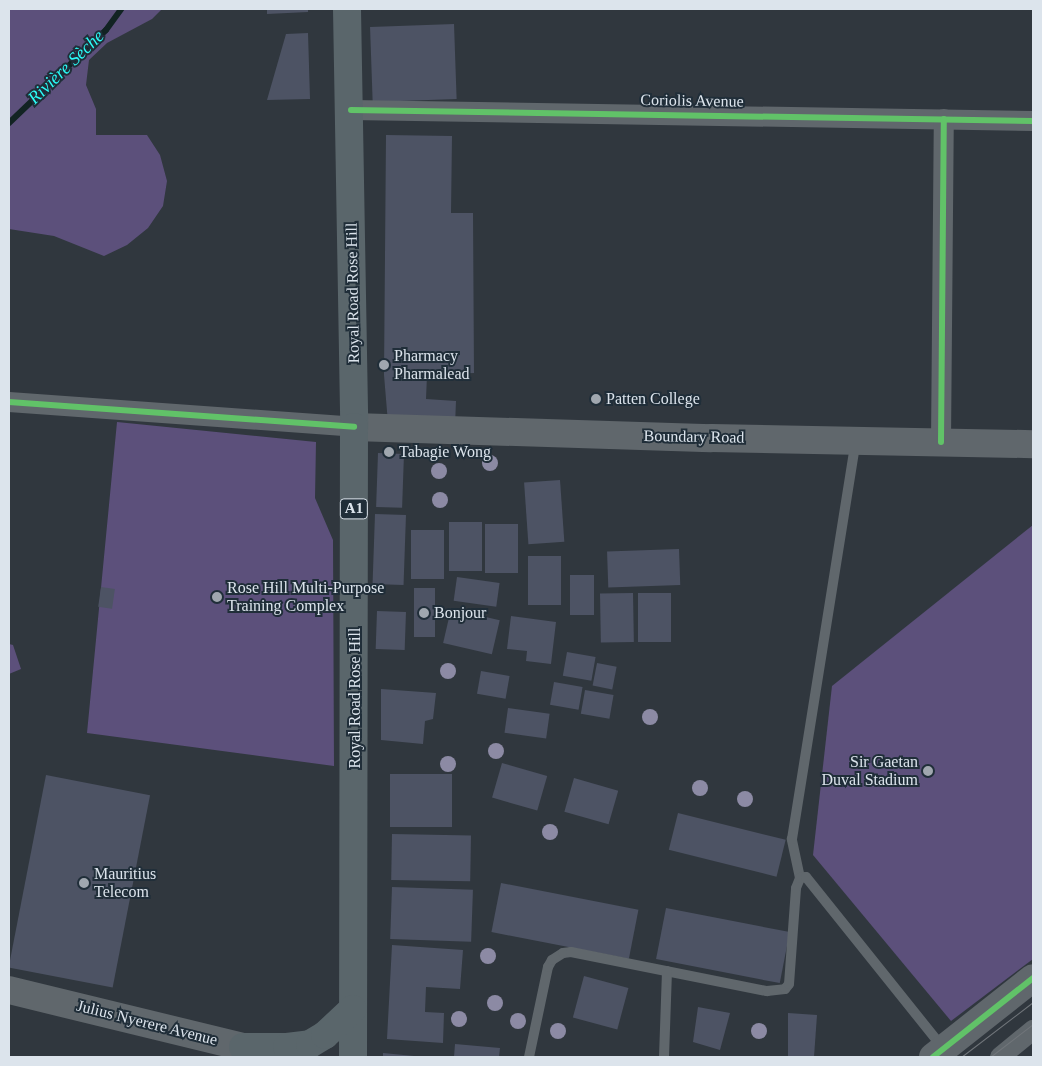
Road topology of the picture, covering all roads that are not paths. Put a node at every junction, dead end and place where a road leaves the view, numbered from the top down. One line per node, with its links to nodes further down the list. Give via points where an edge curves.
1 (347, 9): 2 (main road, Royal Road Rose Hill / A1)
2 (350, 110): 3 (street, Coriolis Avenue); 6 (main road, Royal Road Rose Hill / A1)
3 (944, 119): 4 (street, Coriolis Avenue); 8 (street)
4 (1033, 121)
5 (9, 402): 6 (street)
6 (354, 427): 7 (main road, Boundary Road); 14 (main road, Royal Road Rose Hill / A1)
7 (857, 440): 8 (main road, Boundary Road); 10 (lane, via 792,839)
8 (941, 442): 9 (main road, Boundary Road)
9 (1033, 444)
10 (800, 878): 11 (lane, via 796,888 790,984 785,989 767,991); 17 (lane, via 806,877)
11 (667, 971): 20 (lane, via 571,952 558,954 548,967); 21 (lane)
12 (1033, 978): 17 (main road)
13 (9, 990): 16 (main road, Julius Nyerere Avenue)
14 (353, 1010): 16 (main road, via 310,1044); 19 (main road, Royal Road Rose Hill / A1)
15 (1033, 1030): 22 (street)
16 (251, 1052): 18 (main road, Julius Nyerere Avenue)
17 (938, 1053)
18 (285, 1057)
19 (353, 1057)
20 (529, 1057)
21 (664, 1057)
22 (1000, 1057)

